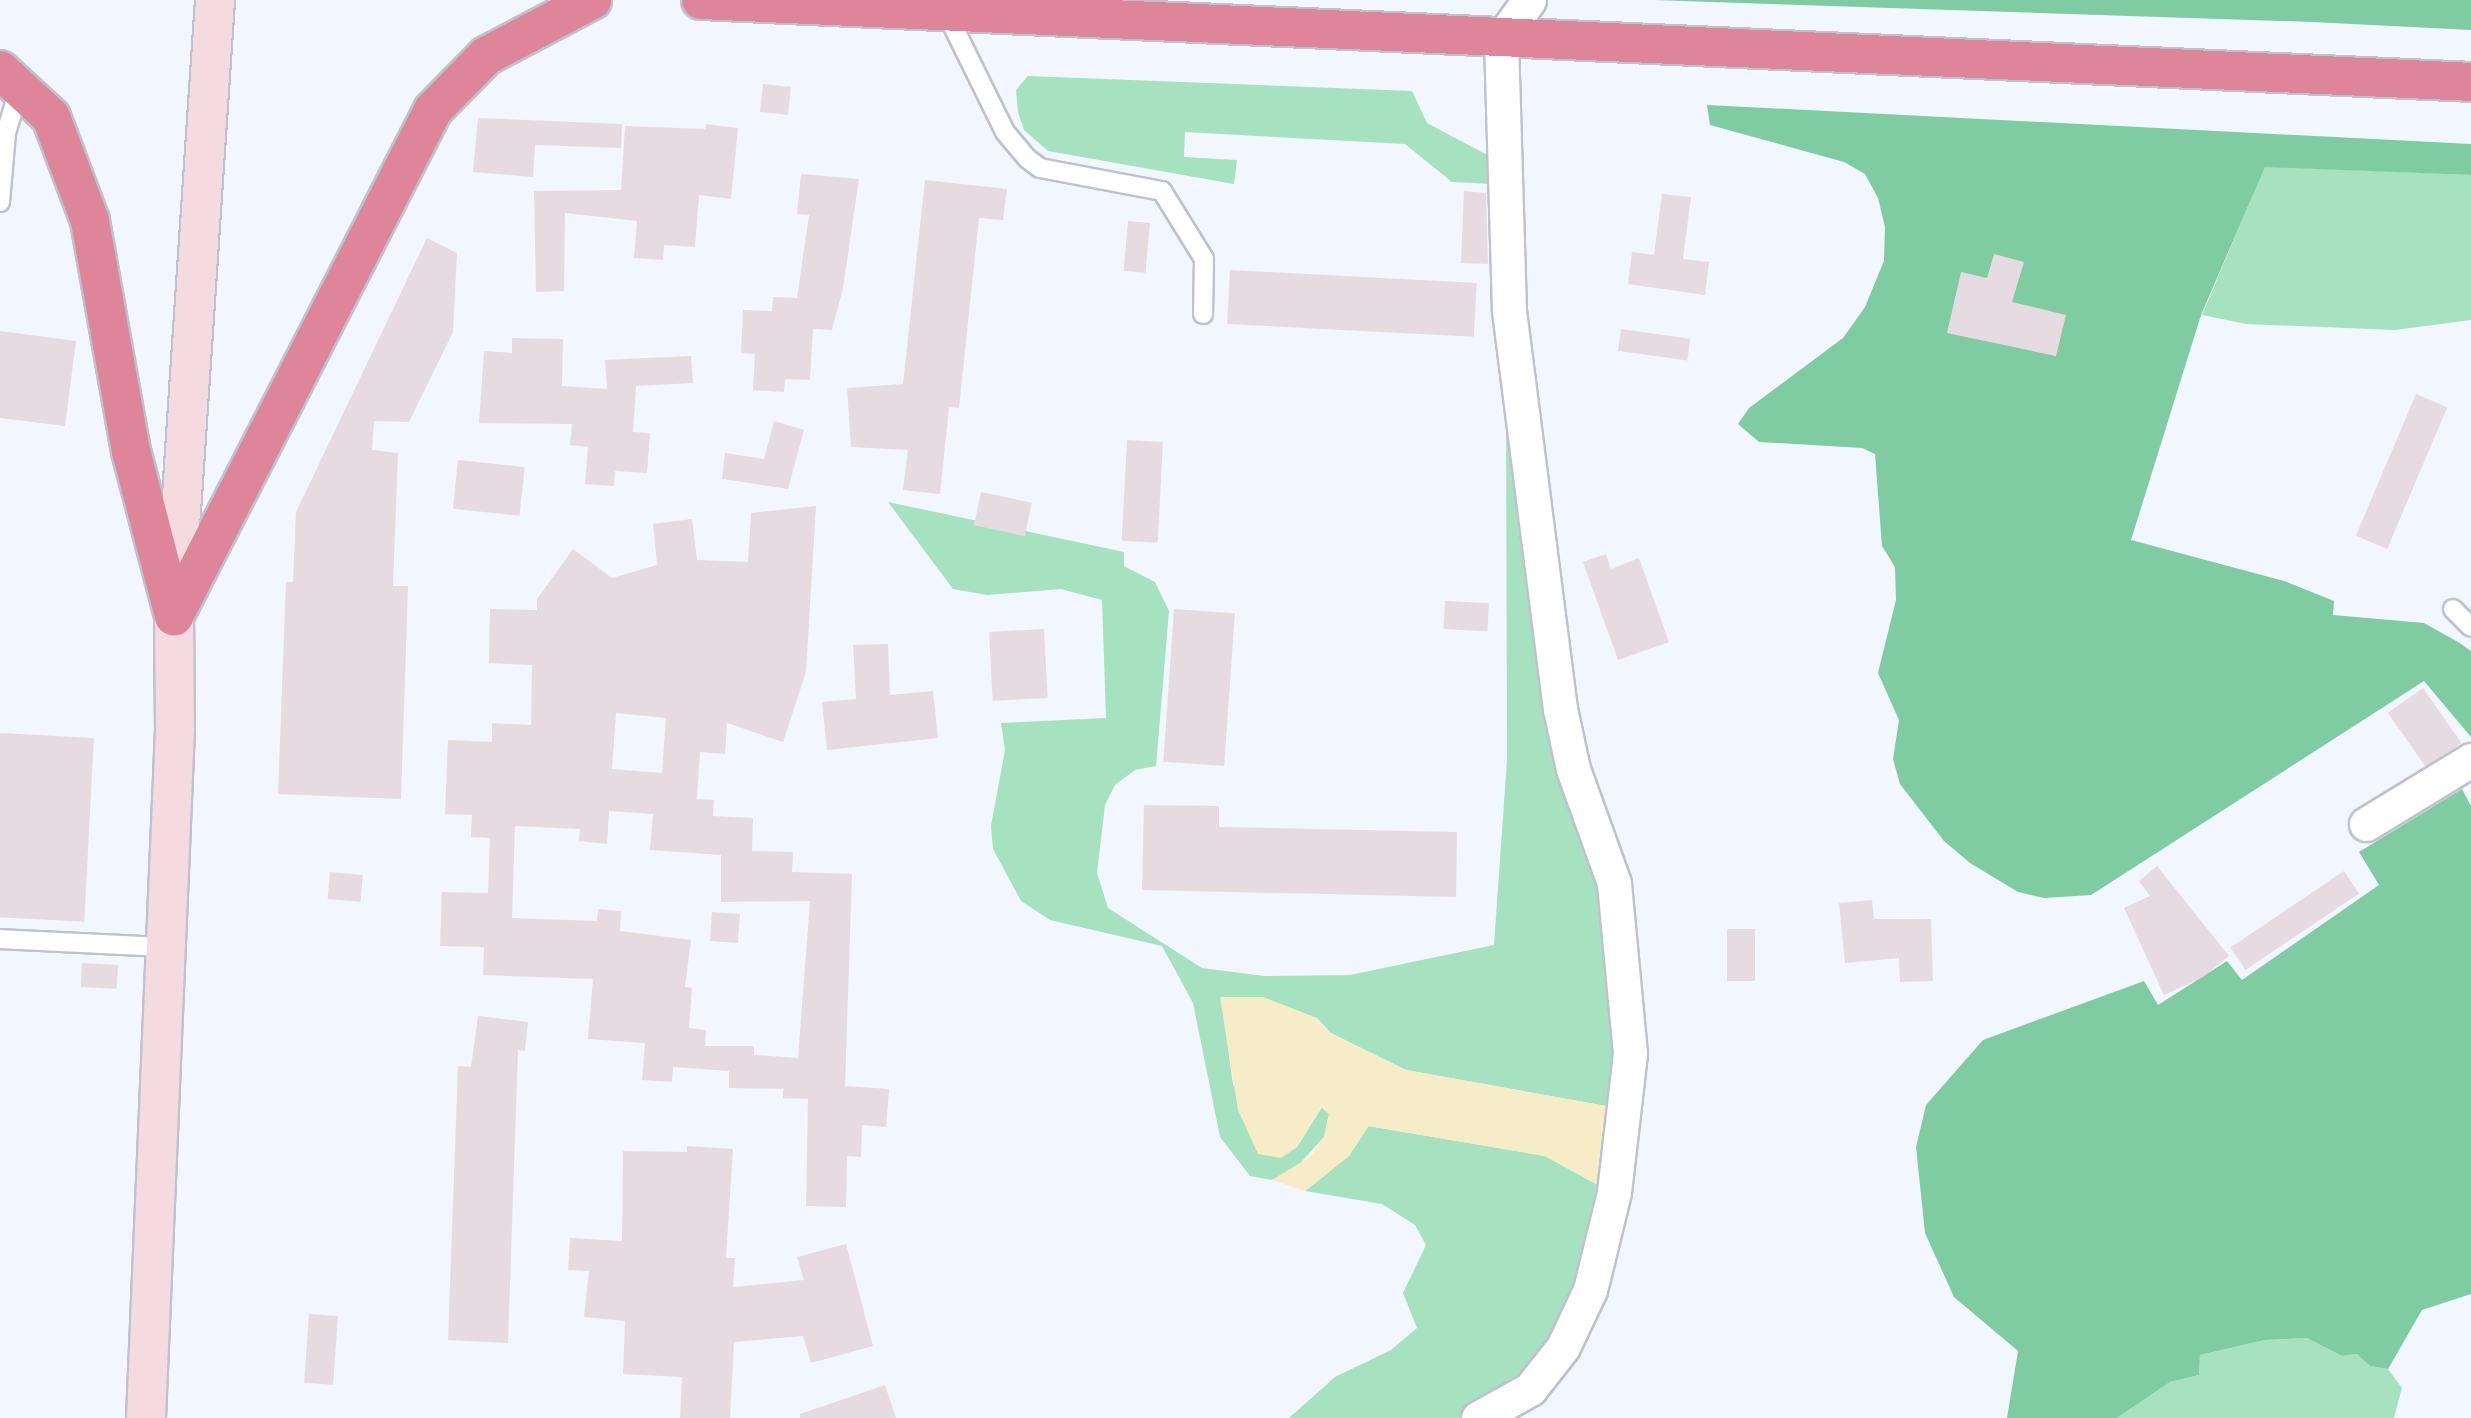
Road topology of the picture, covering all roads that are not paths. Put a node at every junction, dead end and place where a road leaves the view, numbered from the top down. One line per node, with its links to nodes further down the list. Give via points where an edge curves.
1 (215, 0): 14 (main road)
2 (592, 0): 14 (highway, via 486,56 433,110)
3 (701, 0): 6 (highway)
4 (1150, 0): 7 (highway)
5 (1529, 0): 8 (street)
6 (947, 14): 7 (highway); 12 (lane, via 1005,132 1028,159 1040,168 1162,191 1204,259)
7 (1181, 22): 8 (highway)
8 (1501, 39): 10 (highway); 21 (street, via 1509,310 1550,638 1573,769 1614,883 1630,1053 1614,1192 1590,1290 1563,1347 1530,1389)
9 (10, 78): 11 (lane); 14 (highway, via 56,128 90,221 131,451)
10 (2471, 82)
11 (0, 202)
12 (1202, 314)
13 (2453, 609): 15 (lane)
14 (174, 615): 19 (main road)
15 (2471, 627)
16 (2471, 760): 17 (street)
17 (2366, 824)
18 (0, 939): 19 (lane)
19 (165, 947): 20 (main road)
20 (146, 1418)
21 (1478, 1418)

